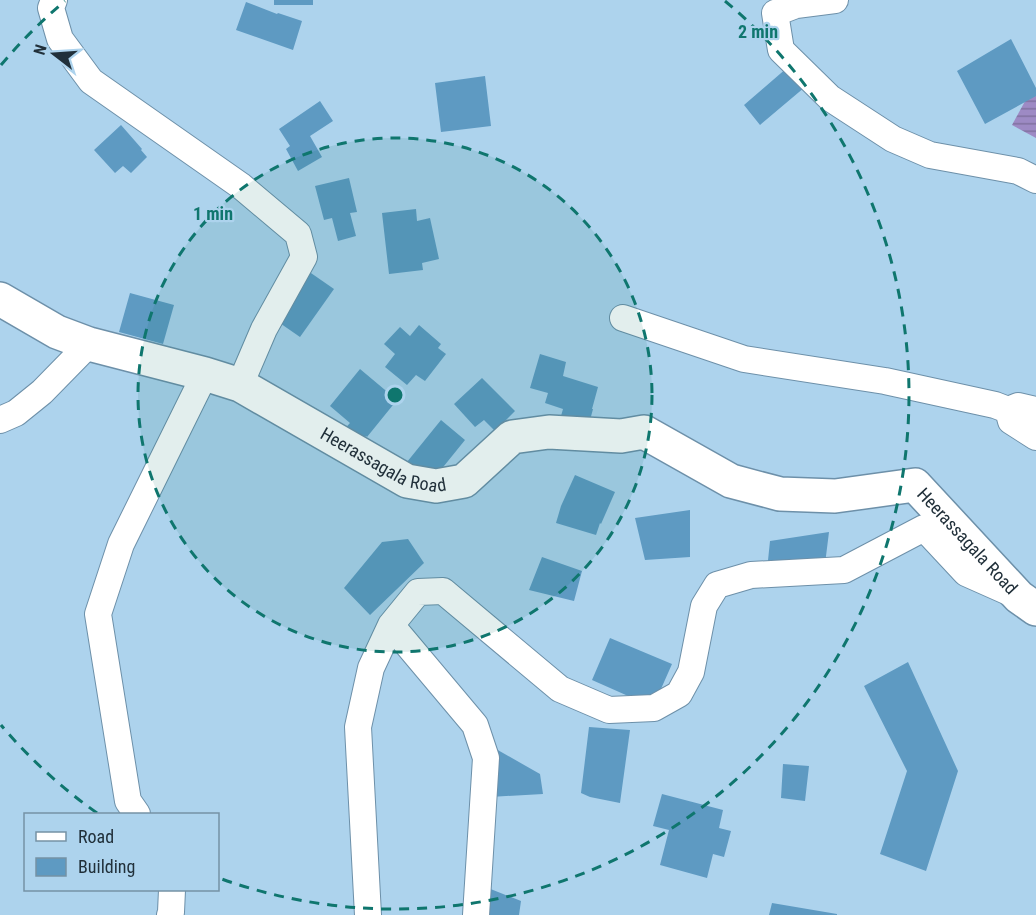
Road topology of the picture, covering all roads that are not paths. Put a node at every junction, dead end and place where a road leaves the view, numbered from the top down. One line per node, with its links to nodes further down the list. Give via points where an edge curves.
1 (54, 0): 9 (street, via 51,8 60,39 91,81 241,186 298,234 304,256 264,328)
2 (834, 0): 3 (street)
3 (796, 2): 4 (street, via 775,13 781,50 830,98 893,140 930,155 1018,171)
4 (1036, 180)
5 (0, 299): 7 (street, Heerassagala Road, via 57,332)
6 (623, 318): 10 (street, via 744,359 885,381)
7 (89, 344): 8 (street, Heerassagala Road); 12 (street, via 42,392 16,413)
8 (205, 374): 9 (street, Heerassagala Road); 16 (street, via 121,544 98,614 128,801)
9 (240, 385): 14 (street, Heerassagala Road, via 407,481 436,486 464,481 512,437 549,432 621,436 644,432 731,481 780,494 835,496 915,485)
10 (1008, 410): 11 (street, via 1018,406); 13 (street, via 1011,421)
11 (1036, 410)
12 (0, 420)
13 (1036, 437)
14 (1028, 603): 15 (street, via 966,573 924,528 844,570 751,575 717,585 704,606 691,672 679,693 654,708 609,710 560,689 443,591 418,592)
15 (391, 625): 19 (street, via 371,668 358,727); 20 (street, via 475,725 486,758)
16 (136, 813)
17 (172, 891): 18 (street)
18 (170, 915)
19 (368, 915)
20 (476, 915)

